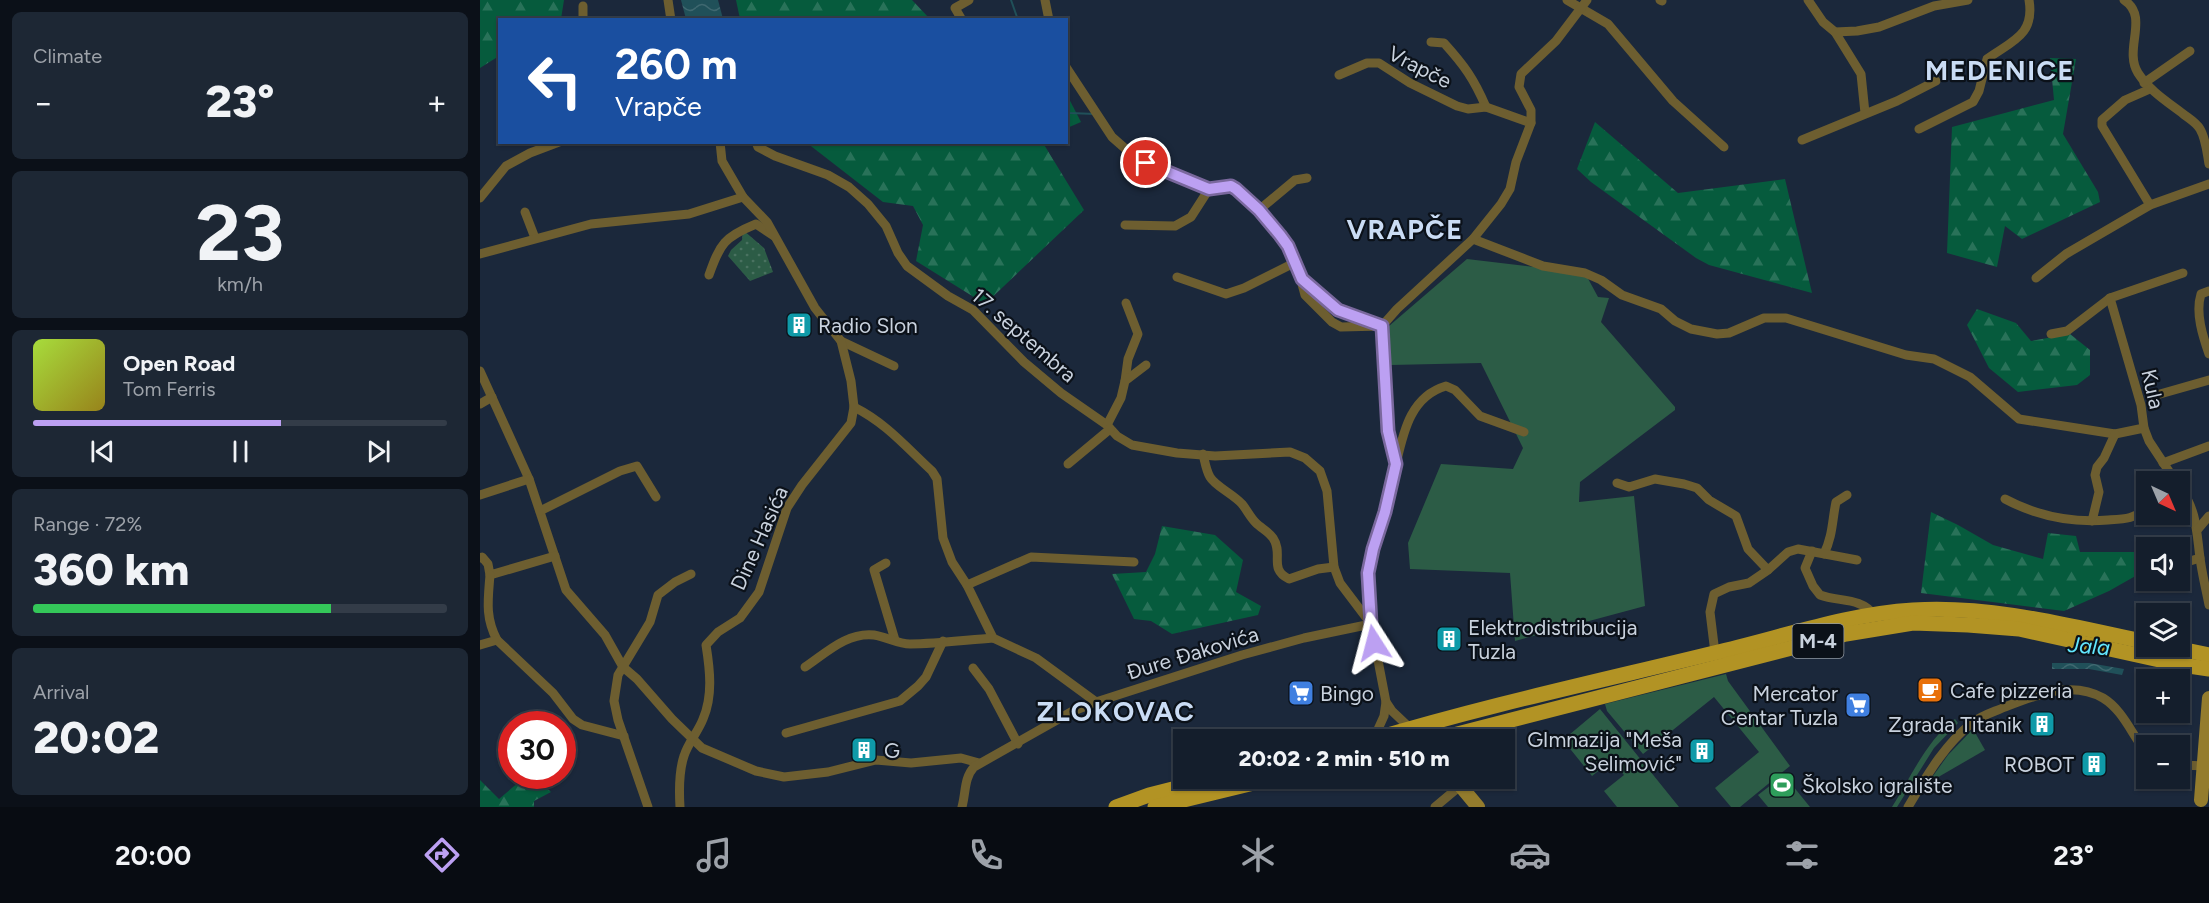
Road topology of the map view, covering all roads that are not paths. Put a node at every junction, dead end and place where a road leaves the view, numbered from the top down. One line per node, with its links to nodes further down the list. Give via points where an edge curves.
1 (668, 0): 15 (street)
2 (969, 0): 16 (street, via 955,8)
3 (1045, 0): 17 (street)
4 (1567, 0): 12 (street)
5 (1587, 0): 12 (street)
6 (1808, 0): 18 (street)
7 (1914, 0): 13 (street)
8 (1964, 0): 13 (street)
9 (2029, 0): 28 (street, via 2028,27 1987,59 1973,102)
10 (2124, 0): 24 (street, via 2137,16 2133,62)
11 (583, 6): 14 (street)
12 (1582, 9): 27 (street, via 1521,74 1519,87 1531,110); 33 (street, via 1608,24 1673,101)
13 (1919, 11): 18 (street, via 1879,27)
14 (583, 18)
15 (671, 18)
16 (961, 18)
17 (1049, 18)
18 (1835, 32): 26 (street, via 1861,74)
19 (1431, 42): 25 (street, Vrapče, via 1444,43 1463,63)
20 (2190, 51): 24 (street)
21 (1068, 70): 37 (street, via 1120,144 1146,163)
22 (1339, 75): 25 (street, Vrapče, via 1366,63 1379,63 1457,106)
23 (1936, 81): 26 (street)
24 (2147, 86): 34 (street, via 2199,126); 40 (street, via 2102,120 2102,126)
25 (1486, 107): 27 (street, Vrapče)
26 (1865, 113): 29 (street)
27 (1531, 123): 46 (street, via 1510,189)
28 (1919, 129)
29 (1802, 140)
30 (555, 144): 39 (street, via 506,166)
31 (720, 144): 38 (street, via 722,161)
32 (757, 144): 70 (street, 17. septembra, via 775,156 849,187 886,226 907,266 973,309 1024,362)
33 (1724, 147)
34 (2209, 165)
35 (1307, 178): 41 (street, via 1295,180)
36 (2209, 184): 40 (street)
37 (1209, 189): 41 (street, via 1231,186); 43 (street, via 1191,217 1175,226)
38 (743, 197): 44 (street, via 767,222); 45 (street, via 689,214 591,224)
39 (480, 198)
40 (2150, 205): 52 (street, via 2066,254)
41 (1259, 210): 48 (street)
42 (525, 212): 45 (street)
43 (1125, 225)
44 (774, 236): 50 (street, via 756,224 729,238 719,249); 59 (street, via 815,308)
45 (535, 238): 47 (street)
46 (1473, 239): 57 (street); 73 (street, via 1543,266 1585,273 1622,295 1662,309 1691,329 1729,333 1764,318 1786,318 1906,355 1934,359 1970,377 2019,419)
47 (480, 254)
48 (1296, 262): 51 (street, via 1226,294); 53 (street)
49 (2183, 273): 55 (street)
50 (710, 275)
51 (1177, 277)
52 (2036, 278)
53 (1302, 279): 57 (street, via 1338,310); 57 (street, via 1305,295 1332,322 1341,327)
54 (2209, 291): 60 (street, via 2201,294 2199,301 2200,324)
55 (2110, 298): 58 (street, via 2067,331); 71 (street, Kula)
56 (1126, 303): 65 (street, via 1138,334)
57 (1382, 326): 78 (street, via 1388,431)
58 (2051, 334)
59 (841, 341): 62 (street); 69 (street)
60 (2209, 354)
61 (1146, 365): 65 (street)
62 (894, 366)
63 (480, 371): 67 (street)
64 (2209, 380): 66 (street)
65 (1125, 381): 70 (street)
66 (2160, 394)
67 (492, 397): 68 (street); 80 (street)
68 (480, 404)
69 (854, 407): 105 (street, via 874,417 932,471 937,479 943,538); 133 (street, Dine Hasića, via 851,423 787,508 759,592 740,618 706,645 711,677 709,694 704,718)
70 (1108, 427): 75 (street, 17. septembra, via 1132,445); 77 (street)
71 (2144, 428): 73 (street); 76 (street, Kula)
72 (1524, 432): 78 (street, via 1480,416 1446,386 1429,394 1415,408 1406,423)
73 (2115, 434): 90 (street, via 2097,467 2099,492)
74 (2209, 446): 76 (street)
75 (1203, 454): 101 (street, via 1210,477 1274,539 1281,575 1289,579); 101 (street, 17. septembra, via 1290,452 1305,458 1320,471 1327,490)
76 (2163, 463): 79 (street, Kula)
77 (1068, 464)
78 (1396, 464): 108 (street, via 1368,573)
79 (2168, 471)
80 (529, 479): 82 (street); 87 (street)
81 (1617, 483): 102 (street, via 1629,488 1655,479 1697,488 1736,516 1748,549)
82 (480, 495)
83 (1847, 495): 93 (street, via 1836,502 1834,526)
84 (656, 497): 87 (street, via 638,466)
85 (2005, 499): 90 (street, via 2048,516)
86 (2190, 504): 91 (street)
87 (540, 511): 94 (street)
88 (2209, 516): 91 (street)
89 (2136, 517): 90 (street)
90 (2092, 521)
91 (2198, 529): 96 (street)
92 (1812, 551): 93 (street); 102 (street, via 1788,552); 107 (street, via 1805,568 1820,595 1853,601)
93 (1824, 554): 97 (street)
94 (555, 556): 104 (street); 118 (street, via 566,590 605,635)
95 (480, 558): 104 (street, via 489,564)
96 (2200, 558): 98 (street); 106 (street)
97 (1857, 560)
98 (2190, 561)
99 (1134, 562): 105 (street, via 1031,557)
100 (886, 563): 111 (street, via 874,570)
101 (1334, 567): 108 (street, 17. septembra, via 1340,583)
102 (1768, 570): 116 (street, via 1749,582 1714,594 1710,612)
103 (691, 574): 118 (street, via 658,594 650,622)
104 (490, 575): 110 (street, via 489,625)
105 (967, 585): 109 (street)
106 (2209, 605)
107 (1874, 615): 112 (main road, M-4, via 1967,610); 116 (main road, M-4)
108 (1371, 624): 123 (street, Đure Đakovića, via 1242,655); 124 (street, 17. septembra)
109 (993, 638): 113 (street); 123 (street, via 1036,658)
110 (497, 640): 114 (street); 131 (street, via 553,693 573,719)
111 (895, 640): 113 (street, via 906,644); 119 (street, via 873,635 849,638)
112 (2136, 640)
113 (943, 641): 130 (street, via 926,677 900,701)
114 (480, 645)
115 (2190, 651): 117 (main road)
116 (1715, 653): 128 (main road, M-4, via 1521,700)
117 (2209, 655)
118 (623, 667): 131 (street, via 614,701); 133 (street)
119 (805, 667)
120 (973, 668): 134 (street, via 989,689)
121 (2209, 669): 129 (main road, M-4, via 2019,629 1913,624 1846,634)
122 (2209, 698): 125 (main road)
123 (1096, 702): 134 (street, Đure Đakovića)
124 (1386, 702): 126 (street); 127 (street)
125 (2208, 707): 137 (main road)
126 (1377, 729)
127 (1411, 729)
128 (1431, 729)
129 (1477, 729)
130 (786, 733)
131 (624, 736): 143 (street)
132 (2136, 737): 150 (street, via 2103,698 2079,691 2042,693 1973,722 1941,755)
133 (692, 740): 135 (street, via 713,754 784,777 828,772 876,760 911,763 961,758); 144 (street, via 683,757)
134 (1017, 744): 135 (street, Đure Đakovića)
135 (979, 763): 145 (street, via 969,772)
136 (2190, 766): 137 (street)
137 (2207, 769): 142 (main road)
138 (1173, 789): 146 (main road)
139 (1229, 789): 147 (main road)
140 (1451, 789): 148 (street)
141 (1463, 789): 149 (main road)
142 (2205, 799)
143 (648, 807)
144 (680, 807)
145 (962, 807)
146 (1116, 807)
147 (1155, 807)
148 (1435, 807)
149 (1478, 807)
150 (1908, 807)

